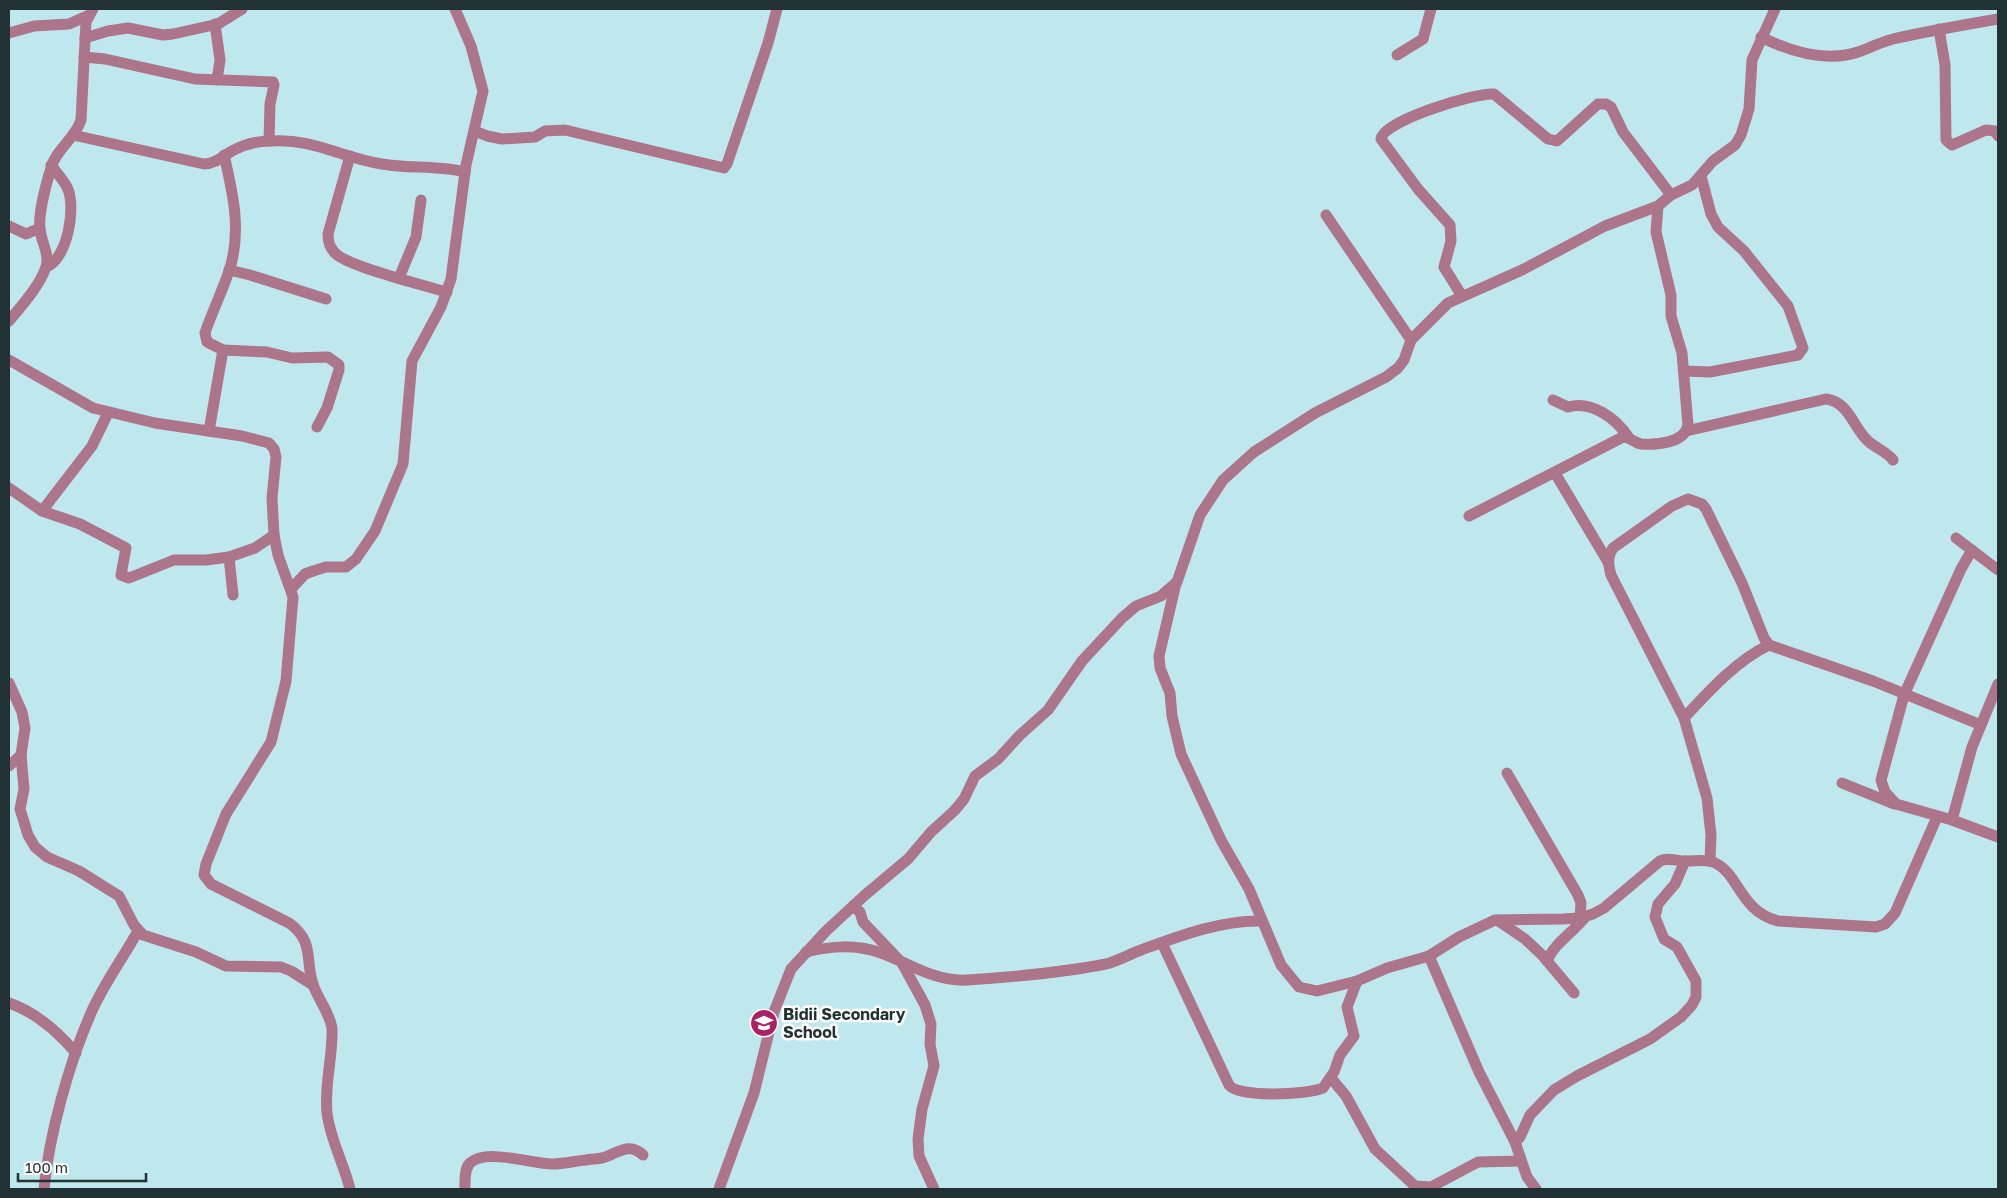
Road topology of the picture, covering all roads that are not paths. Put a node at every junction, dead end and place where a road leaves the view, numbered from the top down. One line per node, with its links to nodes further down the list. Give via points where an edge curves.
1 (242, 9): 8 (street)
2 (455, 9): 16 (street, via 482,81)
3 (777, 9): 16 (street, via 724,168 565,130 546,131 535,137 502,139)
4 (1431, 9): 13 (street, via 1423,39)
5 (1776, 9): 12 (street)
6 (90, 12): 10 (street, via 69,24 34,26); 11 (street)
7 (1998, 19): 9 (street)
8 (215, 24): 11 (street, via 163,35 118,29); 15 (street, via 220,60)
9 (1939, 29): 12 (street, via 1881,42 1860,51 1837,54 1794,52); 18 (street, via 1945,65 1946,140 1952,145 1986,130 1995,131)
10 (9, 33)
11 (85, 38): 14 (street)
12 (1761, 38): 24 (street, via 1750,72 1749,109 1741,136)
13 (1397, 55)
14 (84, 57): 15 (street, via 105,58 163,73); 17 (street, via 82,112 78,130)
15 (217, 80): 19 (street, via 273,82)
16 (475, 131): 23 (street)
17 (73, 135): 20 (street, via 204,164 214,163); 22 (street)
18 (1998, 136)
19 (269, 141): 20 (street, via 246,145); 21 (street, via 314,144)
20 (224, 155): 32 (street, via 236,225)
21 (350, 156): 23 (street, via 381,164 435,166); 33 (street, via 328,244 338,256)
22 (51, 165): 30 (street); 31 (street, via 67,188 70,215 58,258 53,265)
23 (465, 172): 34 (street)
24 (1701, 176): 25 (street, via 1683,191); 42 (street, via 1709,208 1718,227 1744,251 1788,306 1803,348 1798,355 1784,358 1710,372)
25 (1671, 195): 27 (street); 35 (street, via 1606,104 1598,104 1557,141 1548,139 1494,94 1474,95 1417,114 1385,132 1381,139 1450,225 1451,241 1444,267)
26 (421, 200): 33 (street, via 416,237)
27 (1658, 206): 35 (street, via 1605,226 1524,269); 42 (street, via 1656,232)
28 (1326, 215): 39 (street)
29 (9, 226): 30 (street, via 26,234)
30 (40, 228): 31 (street)
31 (46, 267): 37 (street, via 34,288)
32 (230, 270): 36 (street); 40 (street, via 205,333 207,342)
33 (399, 278): 34 (street)
34 (447, 292): 61 (street, via 412,361 403,464 375,531 350,564 306,574)
35 (1462, 296): 39 (street, via 1440,309)
36 (326, 299)
37 (13, 310): 38 (street)
38 (9, 321)
39 (1410, 340): 60 (street, via 1404,360 1386,377 1314,414 1254,452 1223,480 1200,515)
40 (223, 350): 45 (street, via 266,352 292,358 328,356 334,360 339,370); 46 (street)
41 (9, 360): 44 (street, via 93,408)
42 (1684, 371): 47 (street)
43 (1553, 400): 48 (street, via 1568,407 1577,404 1592,407 1623,429)
44 (108, 413): 46 (street); 52 (street, via 92,446)
45 (317, 427)
46 (209, 432): 54 (street, via 259,440 269,443 274,449)
47 (1686, 432): 48 (street, via 1679,439 1669,441 1639,444); 49 (street, via 1826,399 1840,403 1865,438)
48 (1629, 438): 50 (street, via 1623,437)
49 (1893, 460)
50 (1555, 474): 53 (street); 58 (street)
51 (9, 488): 52 (street)
52 (42, 511): 57 (street, via 80,524 126,548 121,575 130,578 174,560)
53 (1469, 516)
54 (274, 534): 57 (street, via 255,548); 61 (street)
55 (1956, 538): 56 (street)
56 (1972, 550): 59 (street); 66 (street, via 1960,569)
57 (229, 557): 62 (street)
58 (1608, 562): 63 (street, via 1613,548 1637,529 1672,506 1688,499 1695,500 1706,509); 67 (street, via 1611,575)
59 (1998, 570)
60 (1177, 582): 79 (street, via 1161,596 1136,606 1122,618 1082,661 1048,710 998,759 975,776 955,810 908,859); 82 (street, via 1159,656 1170,693 1181,754)
61 (291, 590): 90 (street, via 286,681 275,734 226,814 204,875 211,884 241,897 298,930 310,953)
62 (233, 595)
63 (1769, 644): 66 (street); 67 (street, via 1757,650 1722,680)
64 (9, 683): 69 (street, via 26,728)
65 (1998, 684): 68 (street)
66 (1904, 695): 68 (street); 73 (street, via 1882,780 1885,792)
67 (1684, 718): 78 (street, via 1707,798)
68 (1981, 725): 75 (street)
69 (22, 755): 70 (street); 83 (street, via 24,789 20,809 35,847 47,857 110,890 126,906)
70 (9, 766)
71 (1507, 773): 80 (street, via 1578,895)
72 (1842, 783): 73 (street)
73 (1896, 804): 74 (street)
74 (1936, 817): 75 (street); 78 (street, via 1895,913 1885,924 1876,926 1768,918 1752,908 1720,866)
75 (1952, 820): 76 (street)
76 (1998, 837)
77 (1686, 861): 78 (street); 80 (street, via 1660,861 1604,908); 95 (street, via 1680,877 1658,904 1655,917 1664,939 1677,948 1696,981 1696,997 1692,1005 1650,1039 1563,1083 1530,1115)
78 (1710, 861)
79 (853, 906): 85 (street); 88 (street, via 860,912 863,922)
80 (1583, 917): 81 (street); 87 (street, via 1566,939 1555,946)
81 (1497, 920): 86 (street); 87 (street, via 1525,939)
82 (1262, 921): 84 (street, via 1208,928); 89 (street, via 1282,965 1299,987 1317,992)
83 (138, 931): 90 (street, via 226,966 291,970); 93 (street, via 91,1012)
84 (1162, 943): 88 (street, via 1107,964 973,980 941,977); 94 (street, via 1232,1088 1244,1092 1295,1095 1324,1088)
85 (806, 952): 88 (street, via 828,947 862,948); 101 (street, via 791,969 781,991 754,1093)
86 (1429, 956): 89 (street); 95 (street, via 1482,1079)
87 (1547, 962): 91 (street)
88 (902, 963): 102 (street, via 926,1005 931,1024 933,1071 922,1109 918,1139 919,1156)
89 (1356, 981): 94 (street, via 1347,1007 1354,1036 1340,1055)
90 (313, 985): 99 (street, via 332,1028 327,1115)
91 (1574, 993)
92 (9, 1004): 93 (street, via 32,1014 58,1032)
93 (76, 1053): 98 (street, via 55,1126)
94 (1332, 1078): 97 (street, via 1346,1096 1375,1150 1415,1186 1431,1188 1478,1162)
95 (1515, 1142): 97 (street)
96 (643, 1155): 100 (street, via 634,1149 623,1149 602,1158 561,1164 514,1157 480,1159 467,1168)
97 (1521, 1161): 103 (street)
98 (44, 1189)
99 (350, 1189)
100 (465, 1189)
101 (719, 1189)
102 (934, 1189)
103 (1536, 1189)

